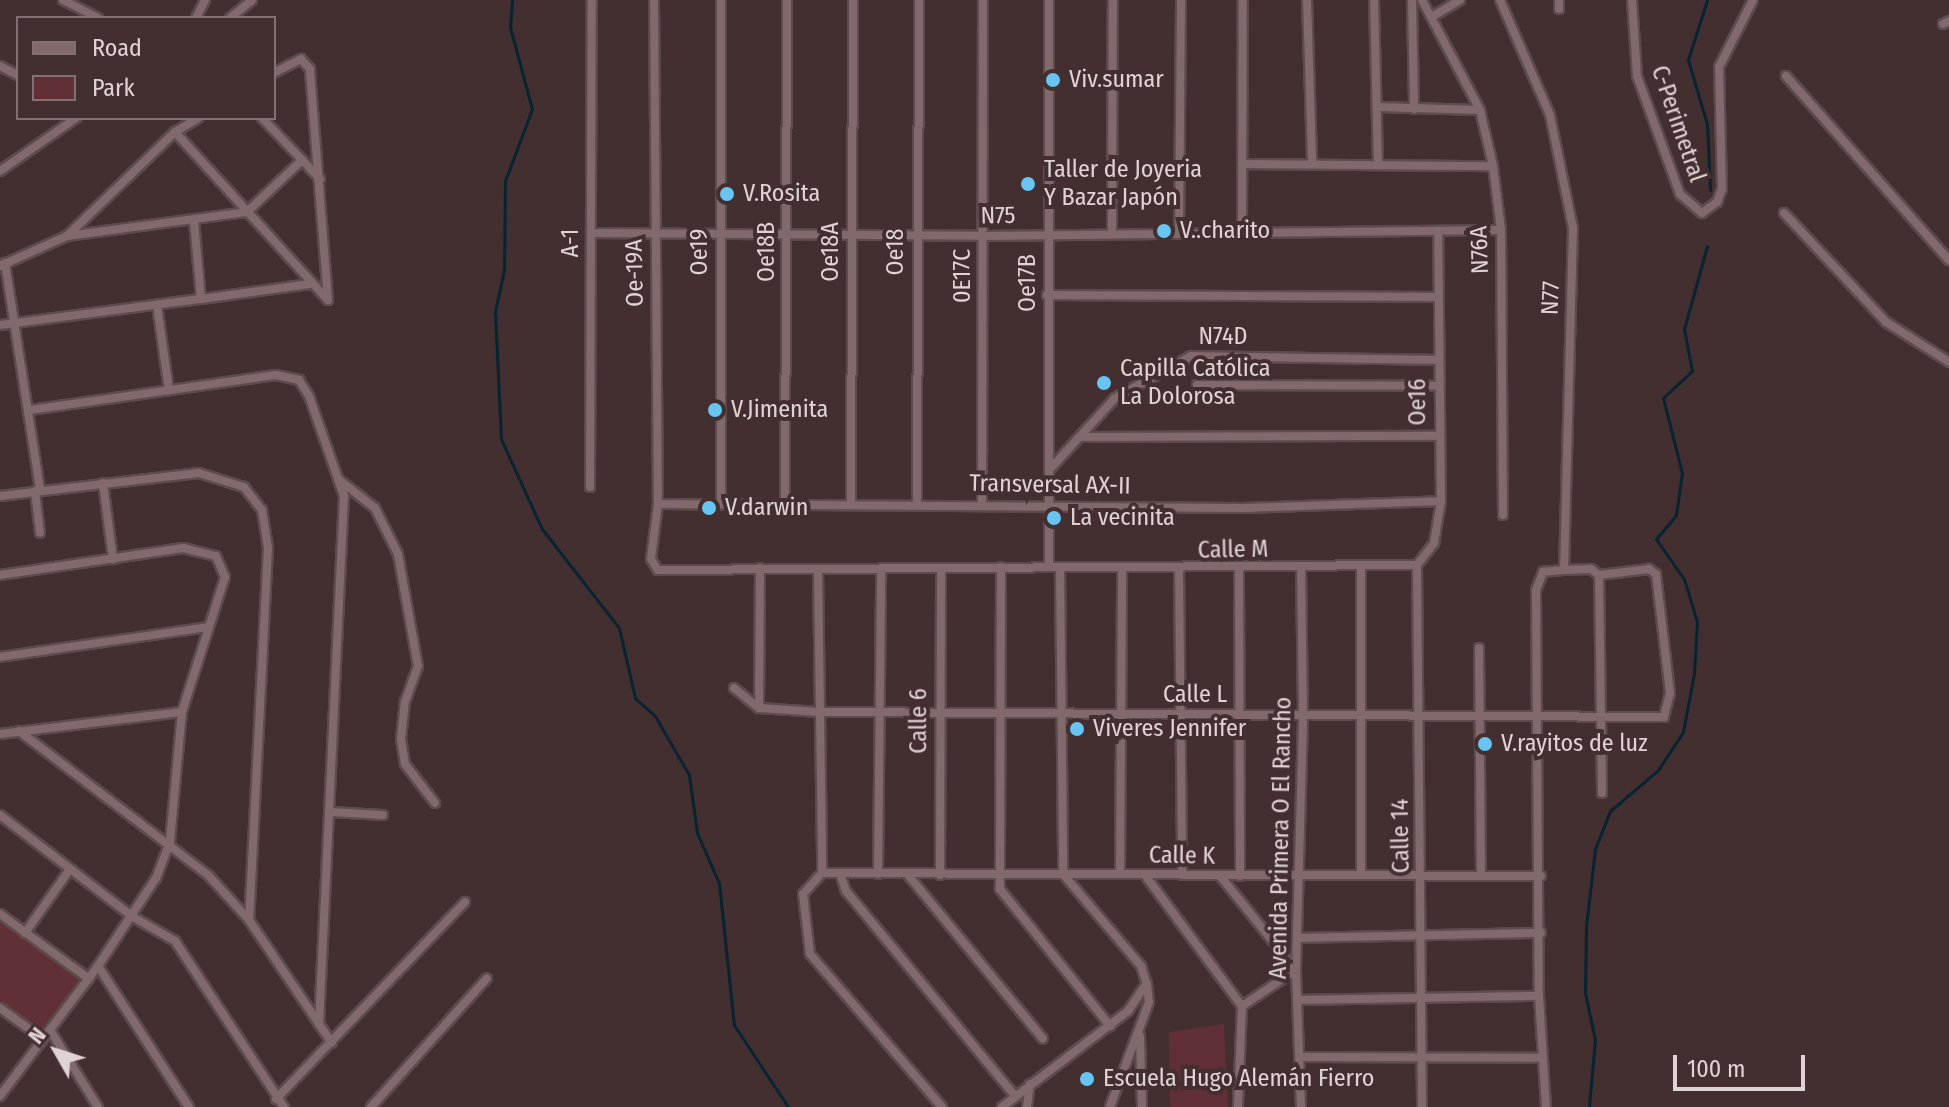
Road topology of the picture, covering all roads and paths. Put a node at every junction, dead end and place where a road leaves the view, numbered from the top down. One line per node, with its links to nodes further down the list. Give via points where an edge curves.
1 (63, 0): 23 (street)
2 (252, 0): 24 (street)
3 (592, 0): 48 (street, A-1)
4 (654, 0): 45 (street, Oe-19A)
5 (721, 0): 47 (street, Oe19)
6 (787, 0): 46 (street, Oe18B)
7 (853, 0): 53 (street, Oe18A)
8 (919, 0): 54 (street, Oe18)
9 (983, 0): 57 (street, 0E17C)
10 (1049, 0): 55 (street, Oe17B)
11 (1113, 0): 52 (street)
12 (1181, 0): 49 (street)
13 (1243, 0): 36 (street)
14 (1307, 0): 35 (street)
15 (1374, 0): 27 (street)
16 (1412, 0): 28 (street)
17 (1422, 0): 22 (street, N76A)
18 (1460, 0): 22 (street)
19 (1500, 0): 105 (street, N77, via 1550,115 1573,228)
20 (1632, 0): 21 (street, C-Perimetral, via 1637,76 1680,194 1702,213 1717,202 1722,189 1719,67)
21 (1753, 0)
22 (1435, 15): 29 (street, N76A)
23 (94, 16)
24 (232, 16)
25 (276, 72): 40 (street, via 301,59 310,69)
26 (1786, 76): 58 (street)
27 (1378, 107): 28 (street); 37 (street)
28 (1414, 109): 29 (street)
29 (1480, 110): 38 (street, N76A)
30 (73, 120): 39 (street)
31 (195, 120): 33 (street)
32 (264, 120): 34 (street)
33 (175, 132): 41 (street); 56 (street)
34 (302, 160): 40 (street); 41 (street)
35 (1312, 163): 36 (street); 37 (street)
36 (1242, 164): 50 (street)
37 (1378, 164): 38 (street)
38 (1493, 166): 44 (street, N76A)
39 (1, 169)
40 (321, 179): 60 (street, via 331,297 323,298)
41 (247, 212): 43 (street); 60 (street)
42 (1784, 213): 68 (street, via 1877,315)
43 (194, 220): 56 (street); 63 (street)
44 (1501, 230): 51 (street, N75); 89 (street, N76A)
45 (654, 231): 47 (street, N75); 48 (street, N75); 83 (street, Oe-19A)
46 (787, 231): 47 (street, N75); 53 (street, N75); 85 (street, Oe18B)
47 (720, 232): 84 (street, Oe19)
48 (591, 233): 78 (street, A-1)
49 (1179, 233): 50 (street, N75); 52 (street, N75)
50 (1242, 233): 51 (street, N75)
51 (1438, 233): 62 (street, Oe16)
52 (1112, 234): 55 (street, N75)
53 (851, 235): 54 (street, N75); 86 (street, Oe18A)
54 (916, 235): 57 (street, N75); 87 (street, Oe18)
55 (1048, 235): 57 (street, N75); 61 (street, Oe17B)
56 (67, 236): 59 (street)
57 (983, 236): 82 (street, 0E17C)
58 (1949, 260)
59 (2, 265): 65 (street)
60 (310, 284): 63 (street)
61 (1047, 295): 62 (street); 75 (street, Oe17B)
62 (1439, 297): 67 (street, Oe16)
63 (201, 299): 64 (street)
64 (157, 305): 65 (street); 71 (street)
65 (17, 323): 66 (street); 72 (street)
66 (0, 325)
67 (1438, 360): 70 (street, Oe16); 74 (street, N74D, via 1191,356 1134,383)
68 (1949, 362)
69 (1197, 385): 70 (street)
70 (1438, 386): 73 (street, Oe16)
71 (169, 390): 72 (street); 76 (street, via 276,375 299,380)
72 (30, 410): 79 (street)
73 (1437, 436): 74 (street); 81 (street, Oe16)
74 (1082, 437): 75 (street, N74D)
75 (1050, 469): 88 (street, Oe17B)
76 (337, 478): 131 (street, via 375,508 398,554 418,666 405,701 401,739 405,764); 132 (street, via 344,496)
77 (103, 483): 79 (street); 91 (street); 157 (street, via 210,474 244,487 262,510 268,548)
78 (590, 487)
79 (38, 491): 80 (street); 90 (street)
80 (0, 496)
81 (1441, 501): 88 (street, Transversal AX-II, via 1244,508); 92 (street, Oe16, via 1434,543)
82 (982, 503): 87 (street, Transversal AX-II); 88 (street, Transversal AX-II)
83 (658, 504): 84 (street, Transversal AX-II); 96 (street, Oe-19A, via 651,562 662,571)
84 (721, 504): 85 (street, Transversal AX-II)
85 (785, 505): 86 (street, Transversal AX-II)
86 (851, 505): 87 (street, Transversal AX-II)
87 (917, 505)
88 (1048, 506): 94 (street, Oe17B)
89 (1503, 515)
90 (40, 533)
91 (113, 559): 106 (street); 108 (street, via 183,548 216,556 224,570 224,588)
92 (1417, 565): 102 (street, Calle M); 126 (street, Calle 14)
93 (1001, 567): 94 (street); 98 (street); 116 (street)
94 (1049, 567): 95 (street, Calle M)
95 (1060, 567): 100 (street, Calle M); 120 (street)
96 (760, 568): 99 (street); 112 (street)
97 (881, 568): 98 (street); 99 (street); 115 (street)
98 (941, 568): 118 (street, Calle 6)
99 (818, 569): 114 (street)
100 (1122, 569): 103 (street, Calle M); 121 (street)
101 (1301, 569): 102 (street, Calle M); 104 (street, Calle M); 117 (street, Avenida Primera O El Rancho)
102 (1361, 569): 124 (street)
103 (1179, 570): 104 (street, Calle M); 122 (street)
104 (1239, 570): 123 (street)
105 (1564, 570): 107 (street, via 1591,569); 119 (street, via 1543,572 1536,590)
106 (0, 575)
107 (1599, 575): 127 (street); 127 (street, Calle L, via 1649,569 1656,574 1670,693 1664,717)
108 (209, 627): 110 (street); 113 (street)
109 (1479, 648): 125 (street)
110 (0, 657)
111 (734, 688): 112 (street)
112 (759, 708): 114 (street, Calle L)
113 (182, 712): 128 (street); 135 (street)
114 (819, 712): 115 (street, Calle L); 137 (street)
115 (881, 712): 118 (street, Calle L); 139 (street)
116 (1001, 713): 118 (street, Calle L); 120 (street, Calle L); 146 (street)
117 (1303, 713): 123 (street, Calle L); 124 (street, Calle L); 142 (street, Avenida Primera O El Rancho)
118 (939, 714): 145 (street, Calle 6)
119 (1541, 714): 125 (street, Calle L); 127 (street, Calle L); 152 (street)
120 (1061, 715): 121 (street, Calle L); 140 (street)
121 (1120, 715): 122 (street, Calle L); 141 (street)
122 (1182, 715): 123 (street, Calle L); 148 (street)
123 (1241, 715): 151 (street)
124 (1360, 715): 126 (street, Calle L); 149 (street)
125 (1480, 715): 126 (street, Calle L); 143 (street)
126 (1419, 716): 150 (street, Calle 14)
127 (1600, 719): 130 (street)
128 (19, 731): 129 (street); 135 (street)
129 (0, 734)
130 (1602, 793)
131 (435, 803)
132 (331, 812): 134 (street); 174 (street)
133 (0, 815): 136 (street)
134 (383, 815)
135 (170, 842): 156 (street); 157 (street)
136 (70, 869): 156 (street); 158 (street)
137 (822, 873): 138 (street, Calle K); 192 (street, via 803,894 810,954)
138 (840, 873): 139 (street, Calle K); 186 (street, via 846,891)
139 (878, 874): 144 (street, Calle K)
140 (1063, 874): 141 (street, Calle K); 146 (street, Calle K); 166 (street, via 1141,966)
141 (1120, 874): 147 (street, Calle K)
142 (1301, 874): 149 (street, Calle K); 151 (street, Calle K); 161 (street, Avenida Primera O El Rancho)
143 (1481, 874): 150 (street, Calle K); 152 (street, Calle K)
144 (908, 875): 145 (street, Calle K); 179 (street)
145 (940, 875): 146 (street, Calle K)
146 (1000, 875): 175 (street, via 1000,889)
147 (1145, 875): 148 (street, Calle K); 170 (street)
148 (1182, 875): 153 (street, Calle K)
149 (1361, 875): 150 (street, Calle K)
150 (1422, 875): 160 (street, Calle 14)
151 (1240, 876): 153 (street, Calle K)
152 (1541, 876): 159 (street)
153 (1221, 877): 163 (street)
154 (465, 902): 180 (street)
155 (0, 914): 158 (street)
156 (133, 917): 162 (street); 187 (street, via 163,932 188,956)
157 (249, 920): 174 (street)
158 (25, 933): 165 (street)
159 (1541, 933): 160 (street); 167 (street)
160 (1421, 936): 161 (street); 168 (street, Calle 14)
161 (1298, 938): 163 (street, Avenida Primera O El Rancho)
162 (98, 966): 165 (street); 189 (street)
163 (1296, 970): 169 (street, Avenida Primera O El Rancho); 170 (street)
164 (487, 978): 191 (street)
165 (89, 979): 177 (street)
166 (1147, 984): 172 (street); 173 (street)
167 (1539, 996): 168 (street); 183 (street)
168 (1421, 997): 169 (street); 182 (street, Calle 14)
169 (1300, 1000): 181 (street, Avenida Primera O El Rancho)
170 (1242, 1006): 197 (street)
171 (0, 1008): 178 (street)
172 (1128, 1011): 173 (street); 175 (street)
173 (1143, 1018): 176 (street)
174 (319, 1024): 180 (street)
175 (1110, 1026): 184 (street)
176 (1140, 1029): 195 (street); 196 (street)
177 (50, 1030): 178 (street); 188 (street)
178 (43, 1039): 185 (street)
179 (1043, 1039)
180 (332, 1043): 187 (street)
181 (1302, 1057): 182 (street); 198 (street, Avenida Primera O El Rancho)
182 (1423, 1058): 183 (street); 199 (street, Calle 14)
183 (1540, 1058): 200 (street)
184 (1031, 1082): 186 (street); 194 (street)
185 (0, 1096)
186 (1016, 1097): 193 (street)
187 (276, 1099): 190 (street)
188 (98, 1107)
189 (189, 1107)
190 (284, 1107)
191 (371, 1107)
192 (942, 1107)
193 (1002, 1107)
194 (1027, 1107)
195 (1110, 1107)
196 (1142, 1107)
197 (1238, 1107)
198 (1301, 1107)
199 (1422, 1107)
200 (1546, 1107)

